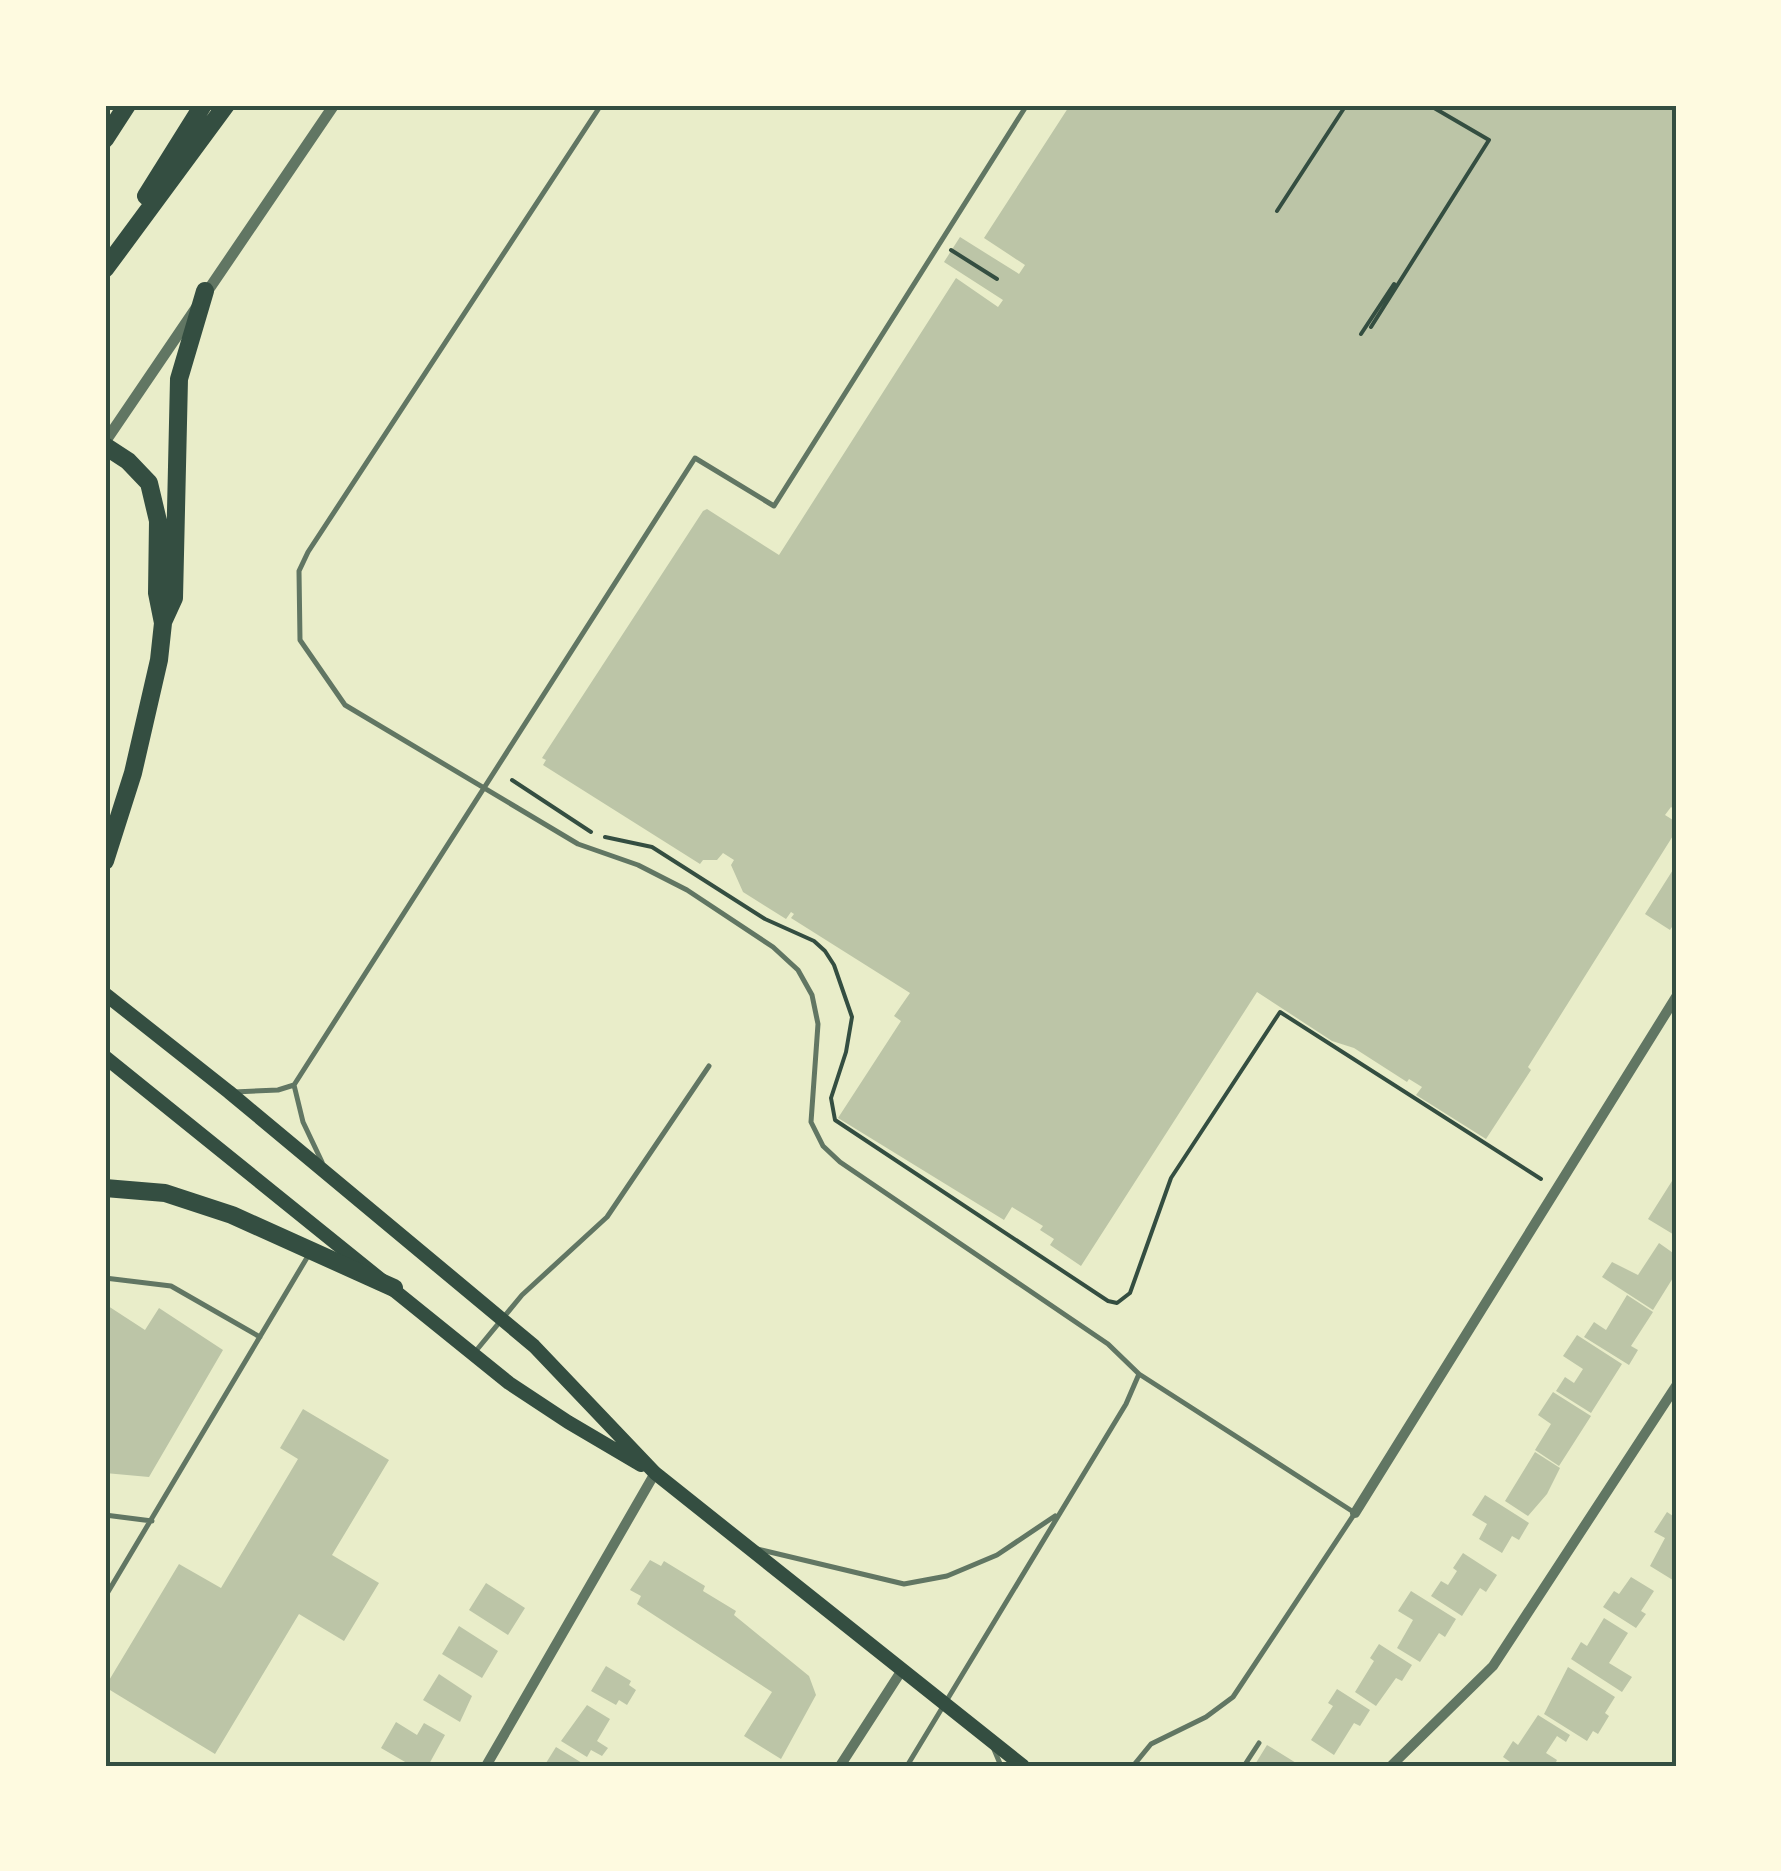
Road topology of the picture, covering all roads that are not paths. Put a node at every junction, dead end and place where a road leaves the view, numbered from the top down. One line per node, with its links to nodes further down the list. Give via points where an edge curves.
1 (127, 105): 7 (highway)
2 (203, 105): 8 (highway)
3 (226, 105): 9 (highway)
4 (334, 105): 10 (street)
5 (602, 105): 13 (lane, via 299,572 300,640 344,705)
6 (1028, 105): 13 (lane, via 774,506 695,458)
7 (105, 140)
8 (105, 260)
9 (105, 268)
10 (205, 291): 11 (street); 12 (highway, via 179,379 174,598)
11 (105, 444): 12 (highway, via 150,483)
12 (163, 622): 14 (highway, via 133,772)
13 (485, 790): 19 (lane); 29 (lane, via 578,844 687,890 798,970 818,1024 810,1108 823,1146 1108,1344)
14 (105, 861)
15 (105, 994): 20 (main road)
16 (1676, 997): 32 (street)
17 (105, 1058): 25 (main road)
18 (709, 1066): 26 (lane, via 607,1217)
19 (294, 1085): 20 (lane); 21 (lane)
20 (229, 1092): 21 (main road)
21 (328, 1174): 26 (main road)
22 (105, 1188): 23 (highway, via 165,1193)
23 (312, 1250): 25 (highway); 27 (lane)
24 (105, 1278): 27 (lane, via 171,1286)
25 (394, 1288): 28 (main road)
26 (502, 1320): 28 (lane); 31 (main road)
27 (260, 1337): 35 (lane)
28 (473, 1354): 31 (main road)
29 (1139, 1374): 32 (lane); 34 (lane)
30 (1676, 1386): 48 (street, via 1493,1666)
31 (655, 1473): 36 (main road); 41 (street)
32 (1355, 1513): 46 (lane, via 1233,1697 1151,1744)
33 (105, 1514): 35 (lane)
34 (1057, 1514): 36 (lane, via 997,1554 947,1576 904,1584); 43 (lane)
35 (152, 1521): 37 (lane)
36 (747, 1546): 38 (main road)
37 (105, 1597)
38 (902, 1670): 39 (main road); 42 (street)
39 (990, 1740): 44 (lane); 45 (main road)
40 (1259, 1743): 47 (lane)
41 (486, 1766)
42 (840, 1766)
43 (908, 1766)
44 (1002, 1766)
45 (1023, 1766)
46 (1133, 1766)
47 (1244, 1766)
48 (1390, 1766)

